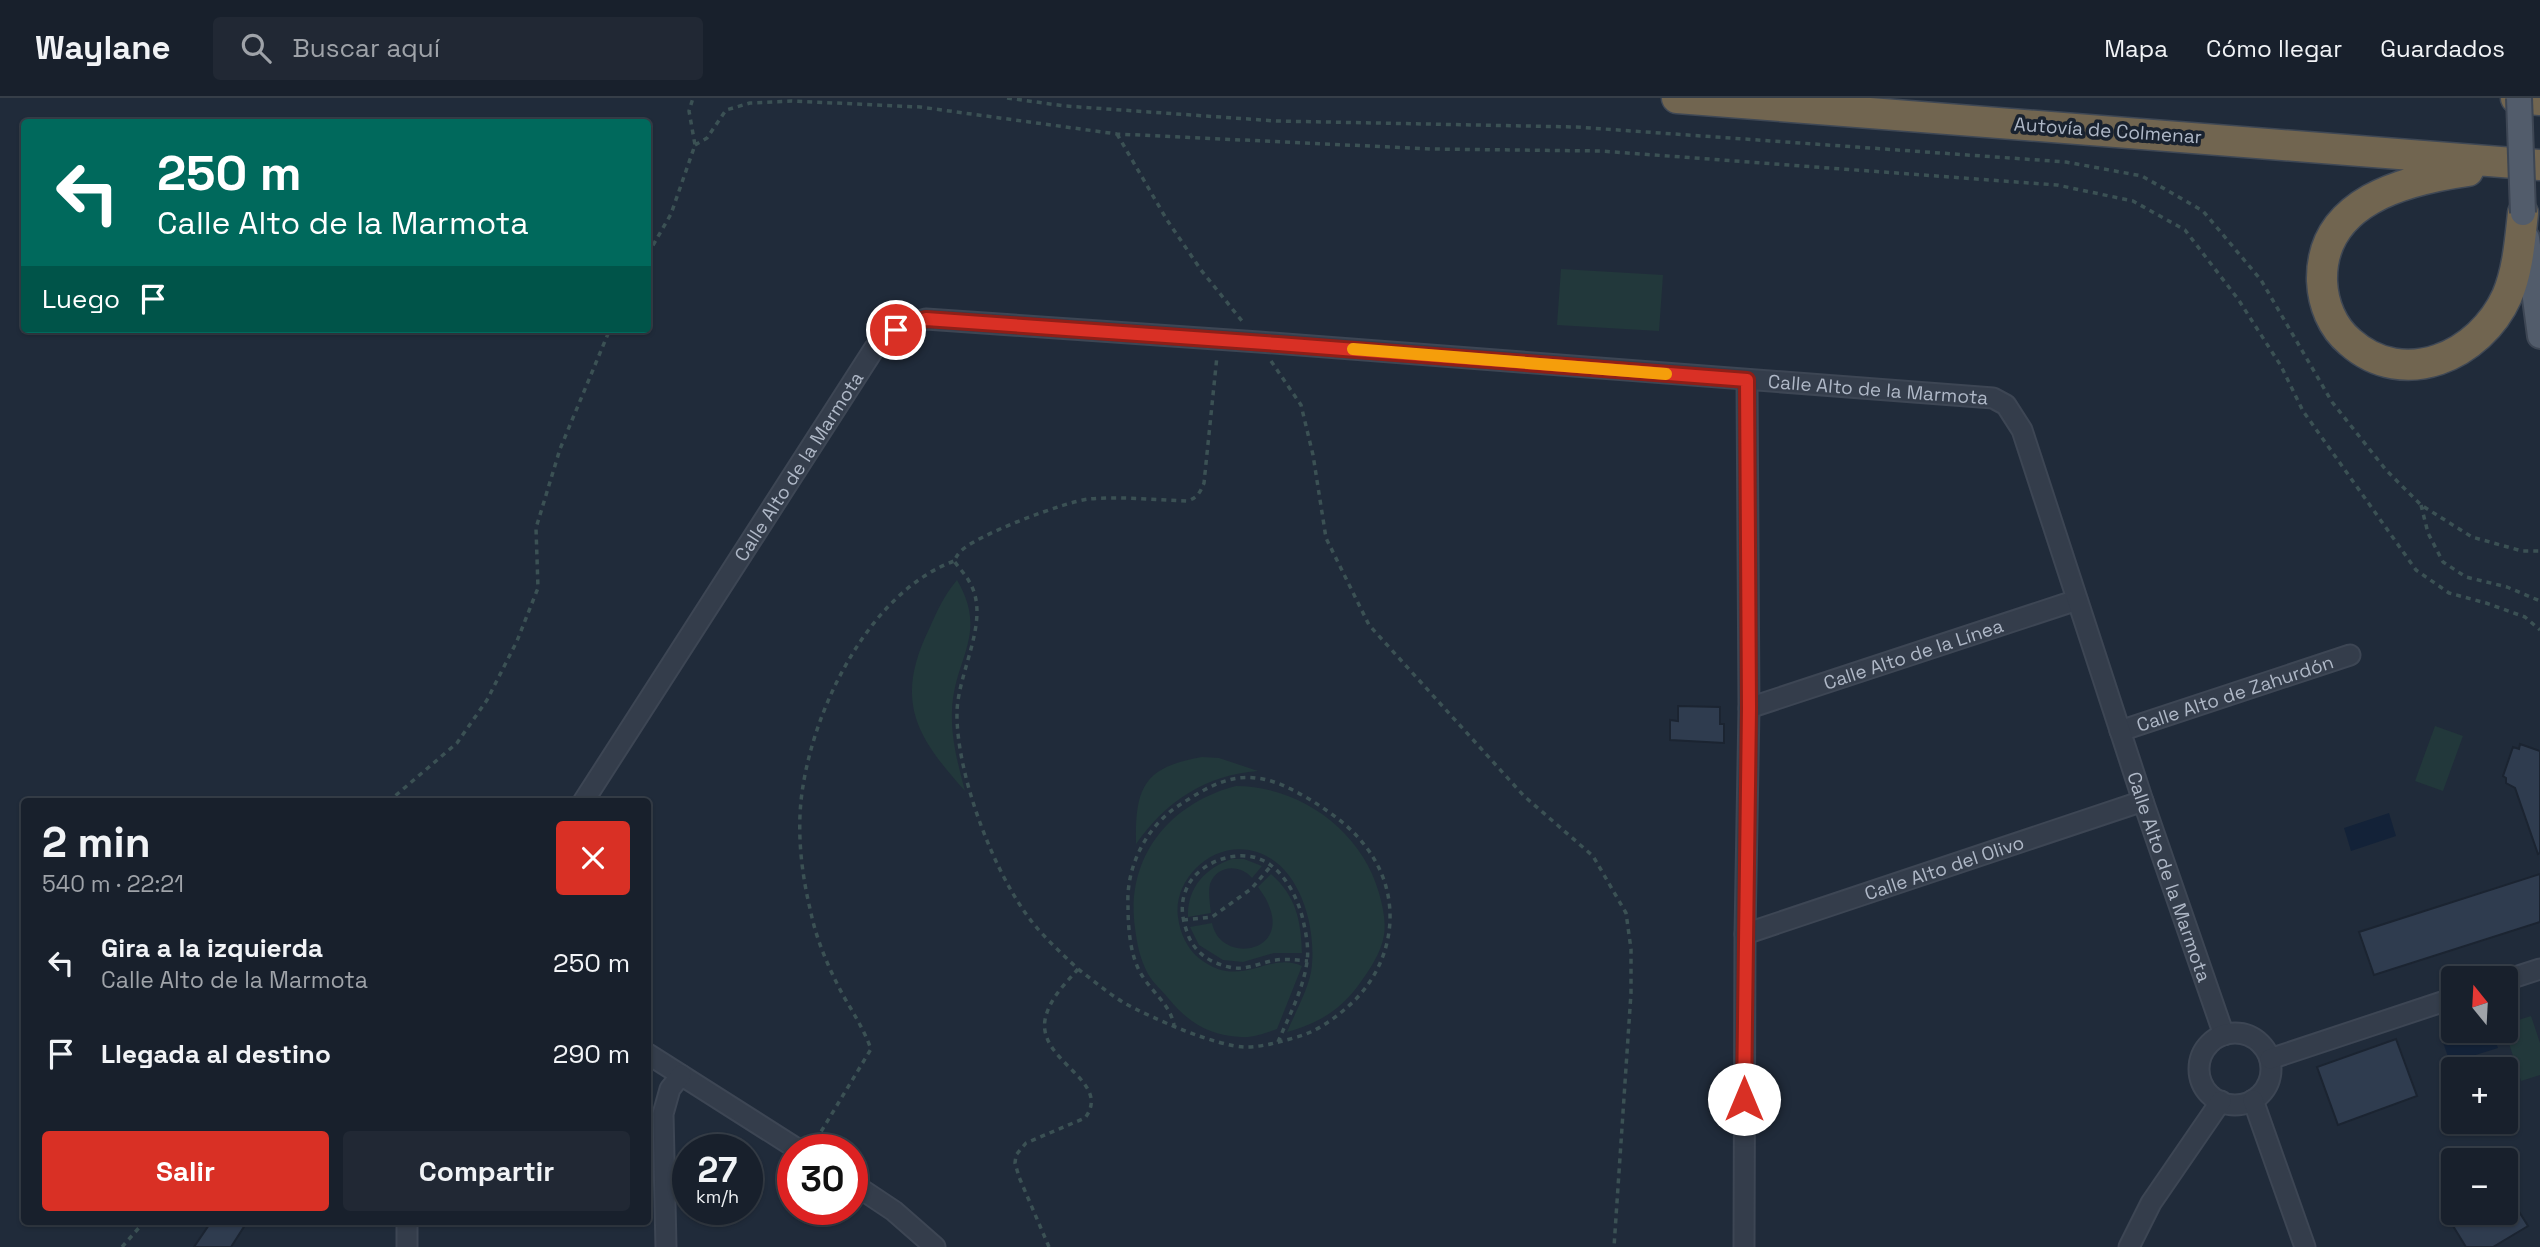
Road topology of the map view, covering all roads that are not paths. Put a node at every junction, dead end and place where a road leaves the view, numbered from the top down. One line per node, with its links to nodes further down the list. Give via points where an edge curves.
1 (1677, 98): 4 (highway, Autovía de Colmenar)
2 (2517, 98): 3 (highway); 6 (main road, bridge)
3 (2540, 100)
4 (2496, 161): 5 (highway, Autovía de Colmenar); 6 (highway, via 2473,171 2410,181 2347,216 2330,240 2322,272 2324,297 2333,321 2363,352 2399,365 2443,360 2461,350 2493,321 2507,295)
5 (2540, 165)
6 (2523, 213): 7 (main road)
7 (2540, 336)
8 (1747, 380): 9 (street, Calle Alto de la Marmota, via 1973,396 2006,405 2022,429); 11 (street); 13 (street, Calle Alto de la Marmota, via 926,319 911,323 884,339 866,360)
9 (2077, 600): 11 (street, Calle Alto de la Línea); 12 (street, Calle Alto de la Marmota)
10 (2350, 655): 12 (street, Calle Alto de Zahurdón)
11 (1749, 708): 15 (street)
12 (2120, 731): 14 (street, Calle Alto de la Marmota)
13 (586, 798)
14 (2143, 801): 15 (street, Calle Alto del Olivo); 19 (street, Calle Alto de la Marmota)
15 (1745, 934): 31 (street)
16 (2540, 969): 17 (street)
17 (2518, 977)
18 (2441, 1002): 21 (street)
19 (2224, 1035): 21 (street, via 2246,1035 2265,1049); 24 (street, via 2208,1046 2200,1063 2206,1090)
20 (651, 1056): 22 (street)
21 (2270, 1059): 23 (street, via 2266,1087)
22 (681, 1075): 25 (street); 29 (street, via 670,1089 663,1114)
23 (2252, 1100): 24 (street, via 2242,1104); 33 (street)
24 (2221, 1101): 32 (street, via 2151,1203)
25 (777, 1136)
26 (868, 1194): 30 (street)
27 (407, 1225): 28 (street)
28 (407, 1247)
29 (666, 1247)
30 (935, 1247)
31 (1744, 1247)
32 (2129, 1247)
33 (2305, 1247)

